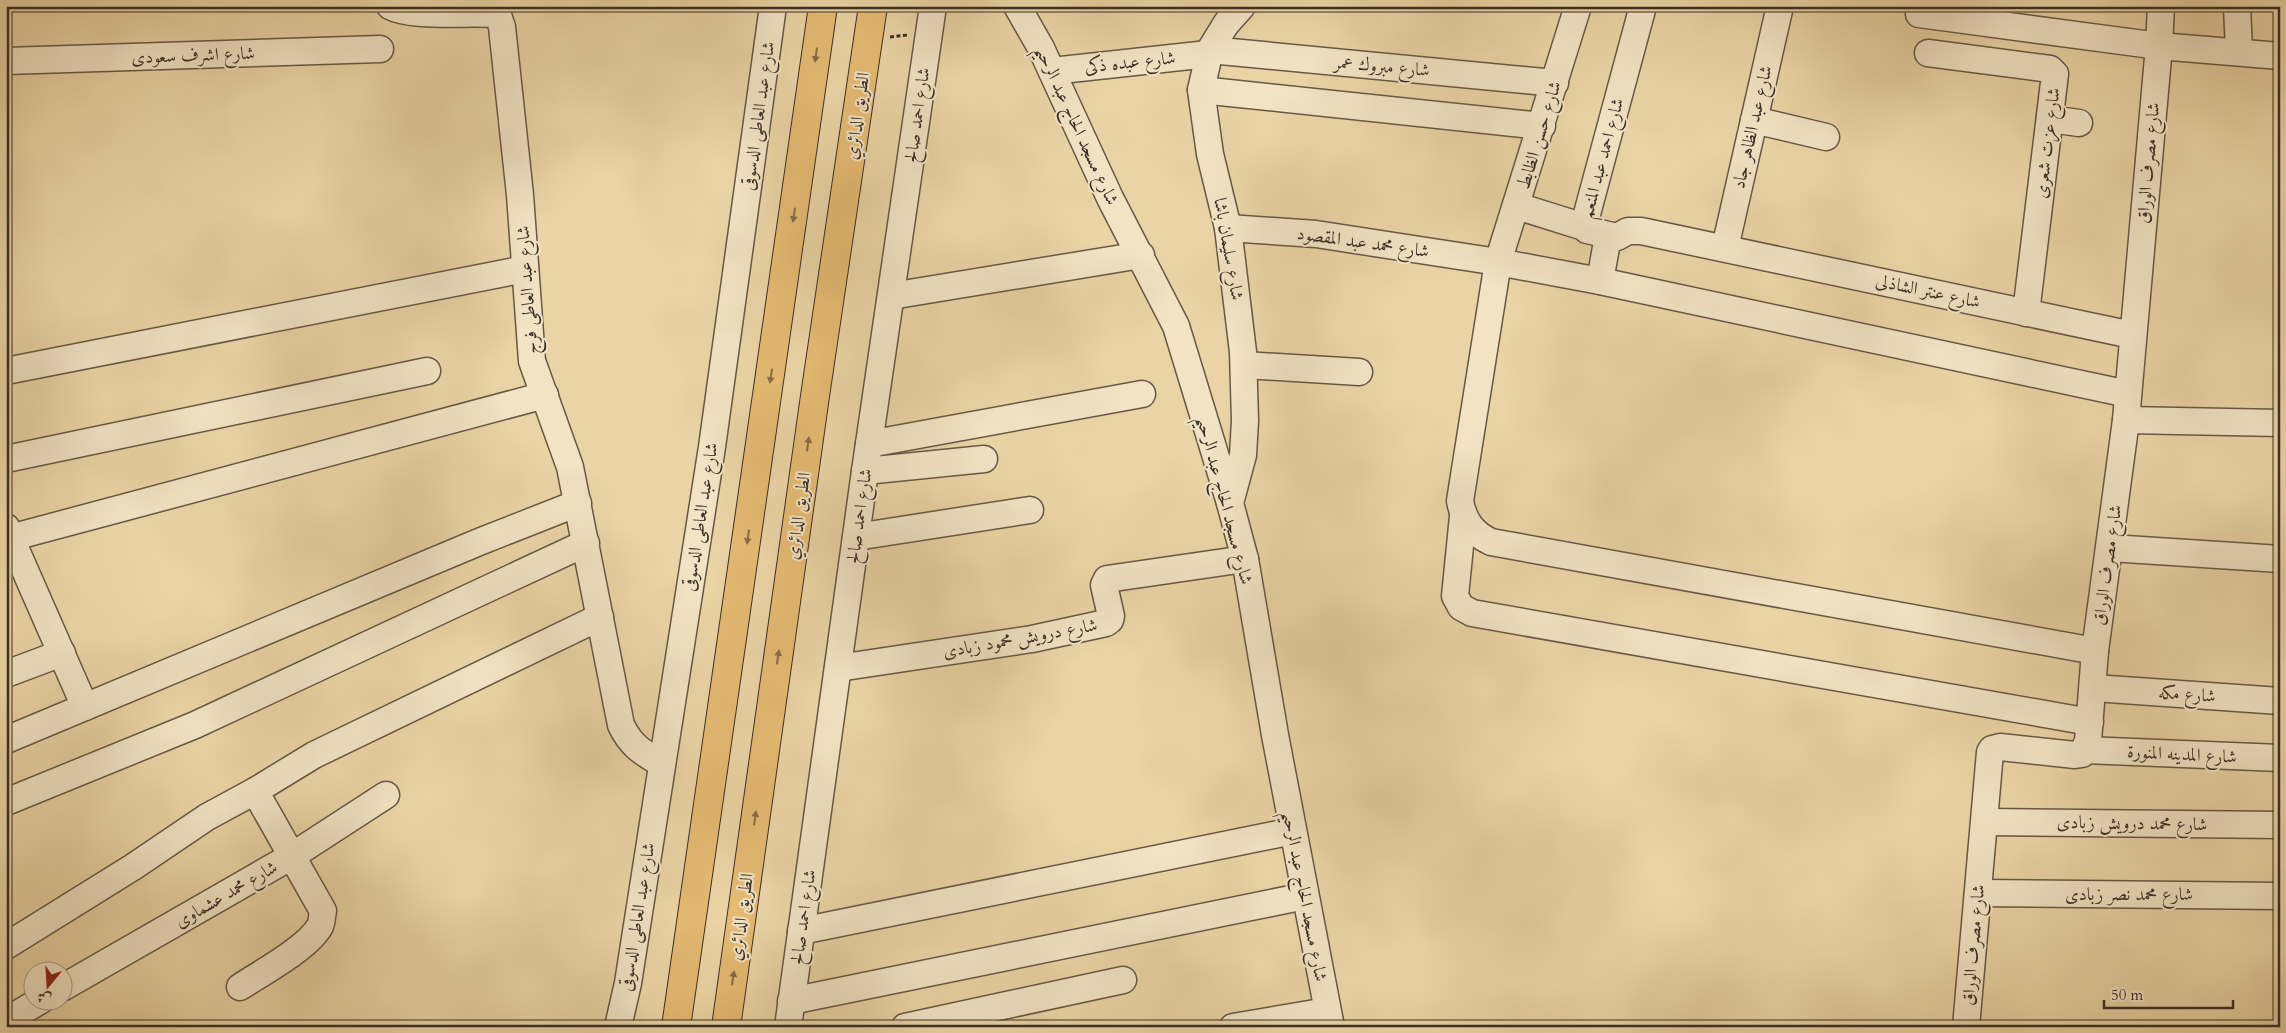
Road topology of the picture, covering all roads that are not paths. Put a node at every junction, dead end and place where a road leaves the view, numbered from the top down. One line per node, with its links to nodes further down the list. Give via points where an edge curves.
1 (390, 6): 35 (street, شارع عبد العاطى فرج, via 405,11 492,14 500,18)
2 (773, 6): 74 (street, شارع عبد العاطى الدسوقى, via 712,447)
3 (823, 6): 95 (highway, one-way to 95)
4 (873, 6): 96 (highway, الطريق الدائري, one-way to 4)
5 (933, 6): 37 (street, شارع احمد صالح)
6 (1017, 6): 21 (street, شارع مسجد الحاج عبد الرحيم)
7 (1242, 6): 16 (street, شارع سليمان باشا, via 1226,24)
8 (1578, 6): 22 (street, شارع حسن الظابط)
9 (1643, 6): 31 (street, شارع احمد عبد المنعم)
10 (1780, 6): 25 (street, شارع عبد الظاهر جاد)
11 (2161, 6): 14 (street, شارع مصرف الوراق)
12 (2238, 6): 18 (street)
13 (1919, 14): 14 (street)
14 (2159, 46): 18 (street); 39 (street, شارع مصرف الوراق)
15 (380, 49): 20 (street, شارع اشرف سعودى)
16 (1209, 52): 21 (street, شارع عبده ذكى); 22 (street, شارع مبروك عمر); 23 (street, شارع سليمان باشا)
17 (1928, 52): 24 (street, شارع عزت شعرى, via 2050,69 2055,78)
18 (2239, 52): 19 (street)
19 (2280, 56)
20 (6, 60)
21 (1052, 71): 33 (street, شارع مسجد الحاج عبد الرحيم, via 1110,198)
22 (1556, 83): 27 (street, شارع حسن الظابط)
23 (1201, 90): 27 (street); 30 (street, شارع سليمان باشا, via 1210,154)
24 (2050, 119): 26 (street); 38 (street, شارع عزت شعرى)
25 (1754, 120): 28 (street); 32 (street, شارع عبد الظاهر جاد)
26 (2079, 123)
27 (1542, 126): 29 (street, شارع حسن الظابط)
28 (1826, 137)
29 (1516, 206): 31 (street); 34 (street, شارع حسن الظابط)
30 (1228, 228): 34 (street, شارع محمد عبد المقصود, via 1316,234); 40 (street, شارع سليمان باشا)
31 (1596, 232): 32 (street, شارع احمد عبد المنعم, via 1617,237 1634,230); 36 (street)
32 (1725, 248): 38 (street, شارع عنتر الشاذلى)
33 (1141, 255): 37 (street); 53 (street, شارع مسجد الحاج عبد الرحيم, via 1176,326)
34 (1498, 262): 36 (street, شارع محمد عبد المقصود); 55 (street, شارع حسن الظابط, via 1460,501)
35 (525, 269): 41 (street); 45 (street, شارع عبد العاطى فرج, via 532,361)
36 (1600, 281): 46 (street, شارع محمد عبد المقصود)
37 (891, 296): 48 (street, شارع احمد صالح)
38 (2026, 313): 39 (street, شارع عنتر الشاذلى)
39 (2132, 335): 46 (street, شارع مصرف الوراق)
40 (1244, 365): 43 (street); 53 (street, شارع سليمان باشا, via 1243,456)
41 (6, 371)
42 (427, 371): 50 (street)
43 (1359, 372)
44 (1142, 394): 48 (street)
45 (545, 395): 52 (street, شارع عبد العاطى فرج, via 570,467); 56 (street)
46 (2127, 407): 47 (street, شارع محمد عبد المقصود); 59 (street, شارع مصرف الوراق)
47 (2280, 423)
48 (869, 444): 51 (street, شارع احمد صالح)
49 (984, 458): 51 (street)
50 (6, 459)
51 (865, 471): 57 (street, شارع احمد صالح)
52 (578, 503): 58 (street, شارع عبد العاطى فرج); 69 (street)
53 (1230, 503): 60 (street, شارع مسجد الحاج عبد الرحيم)
54 (1030, 510): 57 (street)
55 (1463, 516): 63 (street, via 1478,536 1491,542); 70 (street, شارع حسن الظابط, via 1455,596 1461,607 1472,613)
56 (8, 533): 64 (street)
57 (856, 537): 65 (street, شارع احمد صالح)
58 (586, 543): 62 (street, شارع عبد العاطى فرج); 77 (street, via 195,725)
59 (2110, 548): 61 (street); 63 (street, شارع مصرف الوراق)
60 (1244, 559): 65 (street, شارع درويش محمود زبادى, via 1107,580 1104,585 1111,616 1106,623 1032,639); 80 (street, شارع مسجد الحاج عبد الرحيم)
61 (2280, 560)
62 (600, 618): 74 (street, شارع عبد العاطى فرج, via 621,725 628,740); 75 (street, via 322,751)
63 (2095, 651): 67 (street, شارع مصرف الوراق)
64 (62, 653): 66 (street); 69 (street)
65 (838, 668): 85 (street, شارع احمد صالح)
66 (6, 674)
67 (2094, 688): 68 (street, شارع مكه); 70 (street, شارع مصرف الوراق)
68 (2280, 701)
69 (85, 707): 71 (street)
70 (2090, 722): 72 (street, شارع مصرف الوراق)
71 (6, 740)
72 (2085, 750): 73 (street, شارع المدينه المنورة); 78 (street, شارع مصرف الوراق, via 2074,755 2000,747 1992,749 1988,756)
73 (2280, 758)
74 (662, 764): 94 (street, شارع عبد العاطى الدسوقى, via 628,983)
75 (255, 791): 81 (street); 86 (street, via 207,817)
76 (386, 795): 81 (street, شارع محمد عشماوى)
77 (6, 802)
78 (1985, 822): 79 (street, شارع محمد درويش زبادى); 82 (street, شارع مصرف الوراق)
79 (2280, 825)
80 (1293, 831): 83 (street, شارع مسجد الحاج عبد الرحيم); 85 (street)
81 (292, 856): 88 (street, شارع محمد عشماوى); 89 (street, via 323,911 320,926 281,962)
82 (1978, 893): 84 (street, شارع محمد نصر زبادى); 99 (street, شارع مصرف الوراق)
83 (1306, 896): 91 (street); 92 (street, شارع مسجد الحاج عبد الرحيم)
84 (2280, 896)
85 (801, 930): 91 (street, شارع احمد صالح)
86 (6, 946)
87 (1123, 980): 97 (street)
88 (72, 982)
89 (240, 986)
90 (24, 1010): 93 (street)
91 (790, 1014)
92 (1329, 1019): 98 (street)
93 (6, 1021)
94 (618, 1027)
95 (676, 1027)
96 (726, 1027)
97 (905, 1027)
98 (1234, 1027)
99 (1966, 1027)

